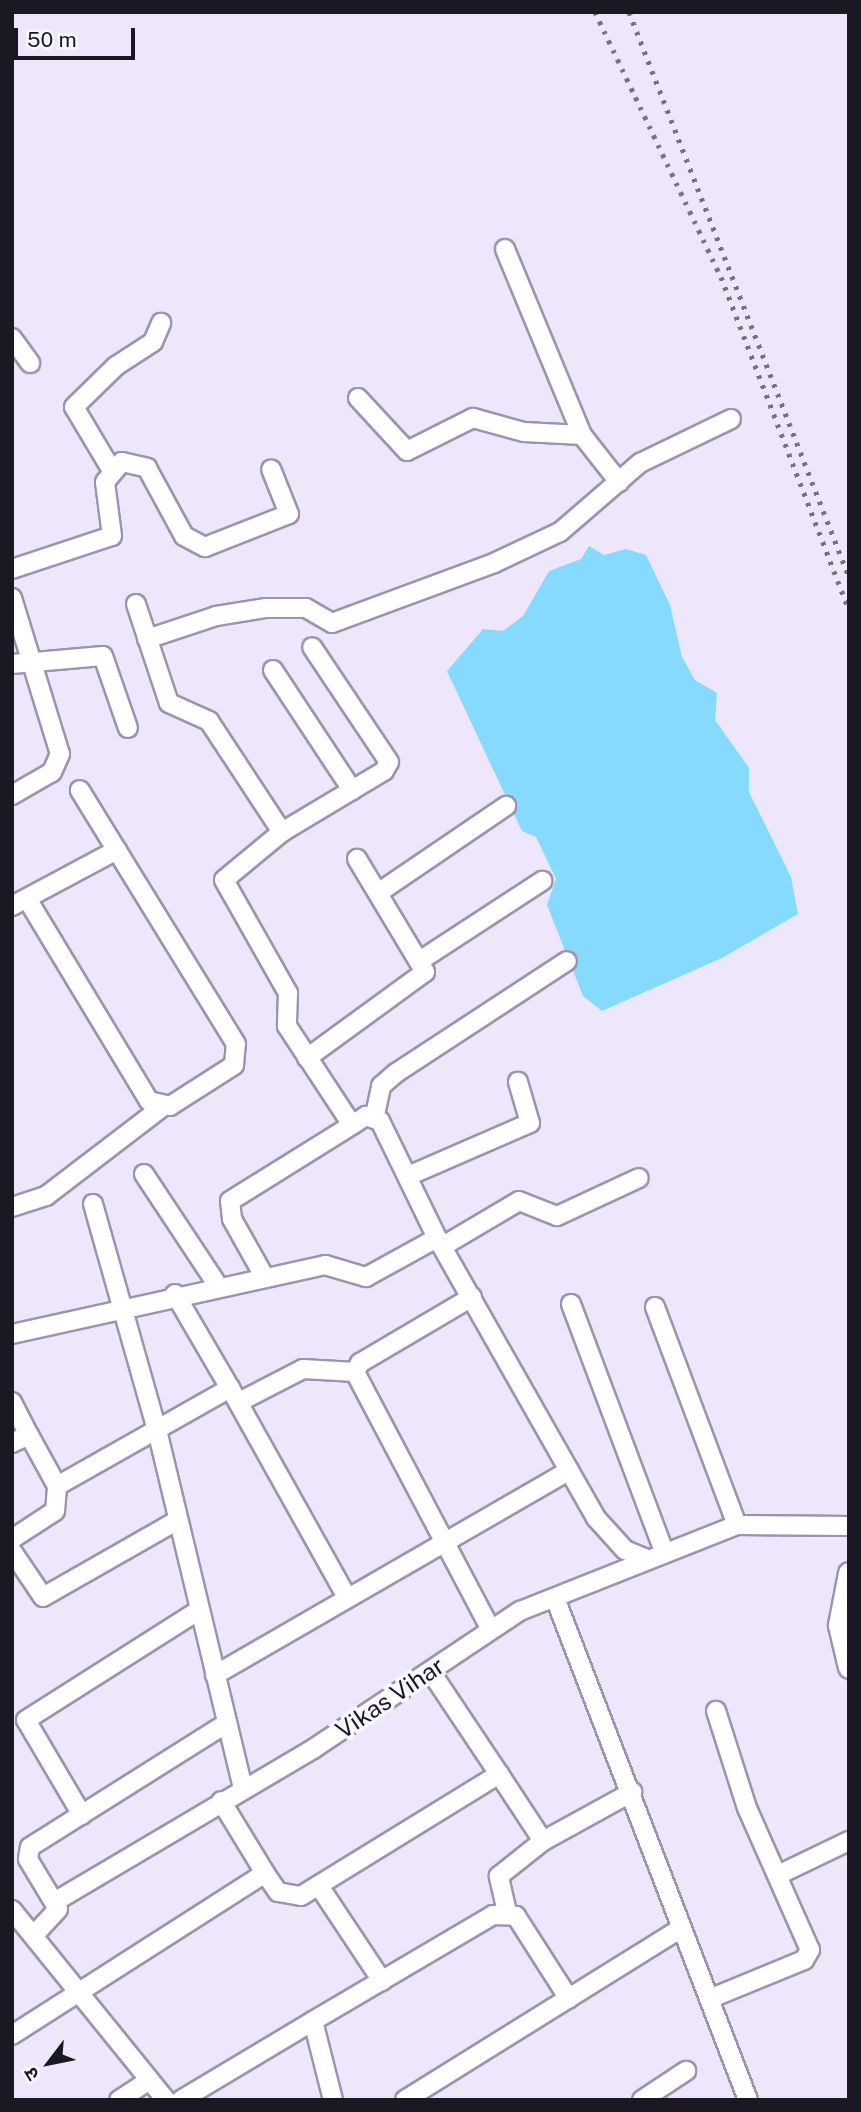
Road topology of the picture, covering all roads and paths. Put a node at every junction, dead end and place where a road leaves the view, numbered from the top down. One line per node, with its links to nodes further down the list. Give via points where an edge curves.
1 (505, 249): 7 (street)
2 (161, 323): 8 (street, via 153,342 116,366 74,407)
3 (12, 338): 4 (street)
4 (30, 362)
5 (358, 398): 7 (street, via 407,451 473,418 524,432)
6 (731, 419): 10 (street, via 664,449)
7 (582, 435): 10 (street)
8 (111, 469): 9 (street, via 131,461 147,468 184,536 205,547 289,514); 11 (street, via 105,482 112,536)
9 (271, 469)
10 (619, 482): 14 (street, via 560,532 494,563 332,623 306,608 267,608)
11 (12, 569)
12 (12, 598): 17 (street)
13 (136, 604): 14 (street)
14 (147, 639): 24 (street, via 169,703 209,721)
15 (312, 648): 21 (street, via 389,762)
16 (12, 664): 17 (street)
17 (34, 666): 19 (street, via 103,656); 22 (street, via 60,761)
18 (273, 670): 21 (street)
19 (128, 728)
20 (80, 790): 25 (street)
21 (352, 790): 24 (street)
22 (12, 795)
23 (506, 806): 28 (street)
24 (282, 832): 32 (street, via 230,871 224,884 288,993 284,1020)
25 (117, 850): 29 (street); 34 (street, via 239,1056)
26 (357, 859): 28 (street)
27 (542, 881): 30 (street)
28 (378, 893): 30 (street)
29 (21, 904): 34 (street, via 149,1101)
30 (421, 960): 32 (street, via 425,972 418,983)
31 (567, 961): 35 (street, via 396,1073 381,1086)
32 (307, 1058): 36 (street)
33 (518, 1082): 38 (street, via 530,1123)
34 (161, 1108): 41 (street, via 46,1196)
35 (375, 1115): 36 (street); 38 (street)
36 (352, 1125): 43 (street, via 230,1201 232,1219)
37 (144, 1174): 44 (street)
38 (408, 1176): 42 (street)
39 (639, 1178): 42 (street, via 556,1216 519,1201)
40 (93, 1204): 48 (street)
41 (12, 1207)
42 (440, 1242): 43 (street, via 366,1277 325,1265); 46 (street)
43 (264, 1276): 44 (street)
44 (218, 1286): 45 (street)
45 (175, 1294): 48 (street); 52 (street)
46 (472, 1297): 51 (street, via 360,1363); 57 (street)
47 (571, 1304): 65 (street)
48 (121, 1306): 50 (street); 54 (street)
49 (655, 1307): 60 (street)
50 (12, 1334)
51 (355, 1372): 52 (street, via 303,1369); 63 (street)
52 (234, 1395): 54 (street); 68 (street)
53 (12, 1402): 55 (street)
54 (157, 1430): 58 (street); 59 (street)
55 (29, 1435): 56 (street); 58 (street)
56 (12, 1443)
57 (569, 1471): 63 (street); 66 (street, via 611,1537)
58 (57, 1486): 62 (street, via 55,1511)
59 (178, 1520): 64 (street, via 43,1597); 70 (street)
60 (737, 1525): 61 (street); 65 (street, Vikas Vihar)
61 (849, 1526)
62 (12, 1539)
63 (444, 1544): 68 (street); 71 (street)
64 (12, 1551)
65 (664, 1551): 66 (street, Vikas Vihar)
66 (645, 1558): 69 (street, Vikas Vihar)
67 (849, 1573): 72 (street, via 841,1599)
68 (347, 1597): 74 (street)
69 (555, 1598): 71 (street, Vikas Vihar); 79 (street)
70 (200, 1610): 74 (street); 81 (street, via 26,1720)
71 (489, 1626): 73 (street, Vikas Vihar)
72 (849, 1667)
73 (431, 1672): 77 (street); 78 (street, Vikas Vihar)
74 (215, 1675): 76 (street)
75 (716, 1711): 85 (street, via 747,1808)
76 (227, 1723): 78 (street); 81 (street)
77 (499, 1774): 82 (street); 86 (street)
78 (243, 1789): 80 (street, Vikas Vihar)
79 (632, 1792): 82 (street); 90 (street)
80 (221, 1801): 84 (street); 87 (street, Vikas Vihar)
81 (82, 1815): 87 (street, via 27,1853)
82 (543, 1841): 89 (street, via 499,1876)
83 (849, 1841): 85 (street)
84 (265, 1873): 86 (street, via 290,1898); 93 (street)
85 (778, 1875): 95 (street, via 809,1957)
86 (319, 1886): 92 (street)
87 (56, 1901): 91 (street, via 55,1917)
88 (12, 1910): 91 (street)
89 (507, 1912): 92 (street); 94 (street, via 524,1925)
90 (680, 1929): 94 (street); 95 (street)
91 (34, 1935): 93 (street)
92 (382, 1980): 96 (street)
93 (83, 1993): 97 (street); 99 (street)
94 (569, 1998): 104 (street)
95 (709, 1999): 106 (street)
96 (313, 2021): 102 (street); 103 (street)
97 (12, 2035)
98 (686, 2071): 105 (street)
99 (147, 2082): 100 (street); 101 (street)
100 (118, 2100)
101 (166, 2100)
102 (181, 2100)
103 (333, 2100)
104 (405, 2100)
105 (642, 2100)
106 (748, 2100)

